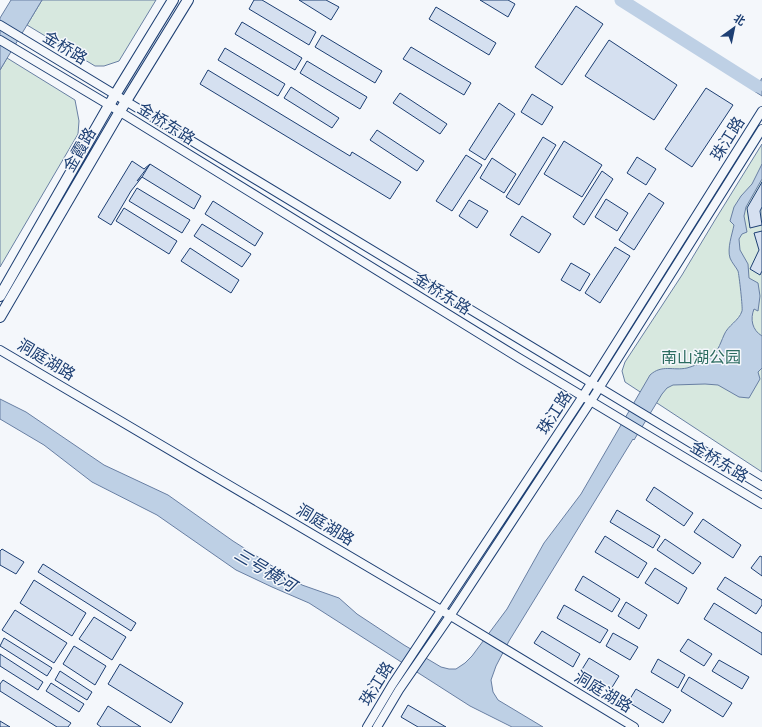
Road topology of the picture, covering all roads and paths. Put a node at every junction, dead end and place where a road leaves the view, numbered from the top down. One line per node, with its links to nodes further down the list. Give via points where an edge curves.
1 (173, 0): 5 (main road, 金霞路)
2 (188, 0): 6 (main road, 金霞路)
3 (0, 25): 5 (street, 金桥路)
4 (0, 40): 7 (street, 金桥路)
5 (115, 94): 6 (street, 金桥东路); 7 (main road, 金霞路)
6 (126, 101): 9 (main road, 金霞路); 14 (street, 金桥东路)
7 (109, 104): 9 (street, 金桥东路); 11 (main road, 金霞路)
8 (762, 111): 14 (street, 珠江路)
9 (120, 112): 12 (main road, 金霞路); 16 (street, 金桥东路)
10 (762, 129): 15 (street, 珠江路)
11 (0, 296)
12 (0, 317)
13 (0, 350): 20 (street, 洞庭湖路)
14 (591, 382): 15 (street, 金桥东路); 16 (street, 珠江路)
15 (599, 387): 17 (street, 珠江路); 18 (street, 金桥东路)
16 (583, 396): 17 (street, 金桥东路); 20 (street, 珠江路)
17 (590, 401): 19 (street, 金桥东路); 21 (street, 珠江路)
18 (762, 486)
19 (762, 504)
20 (441, 610): 21 (street, 洞庭湖路); 22 (street, 珠江路)
21 (450, 616): 22 (street, 珠江路, via 425,652); 25 (street, 洞庭湖路)
22 (405, 674): 23 (street, 珠江路); 24 (street, 珠江路)
23 (367, 727)
24 (377, 727)
25 (634, 727)

